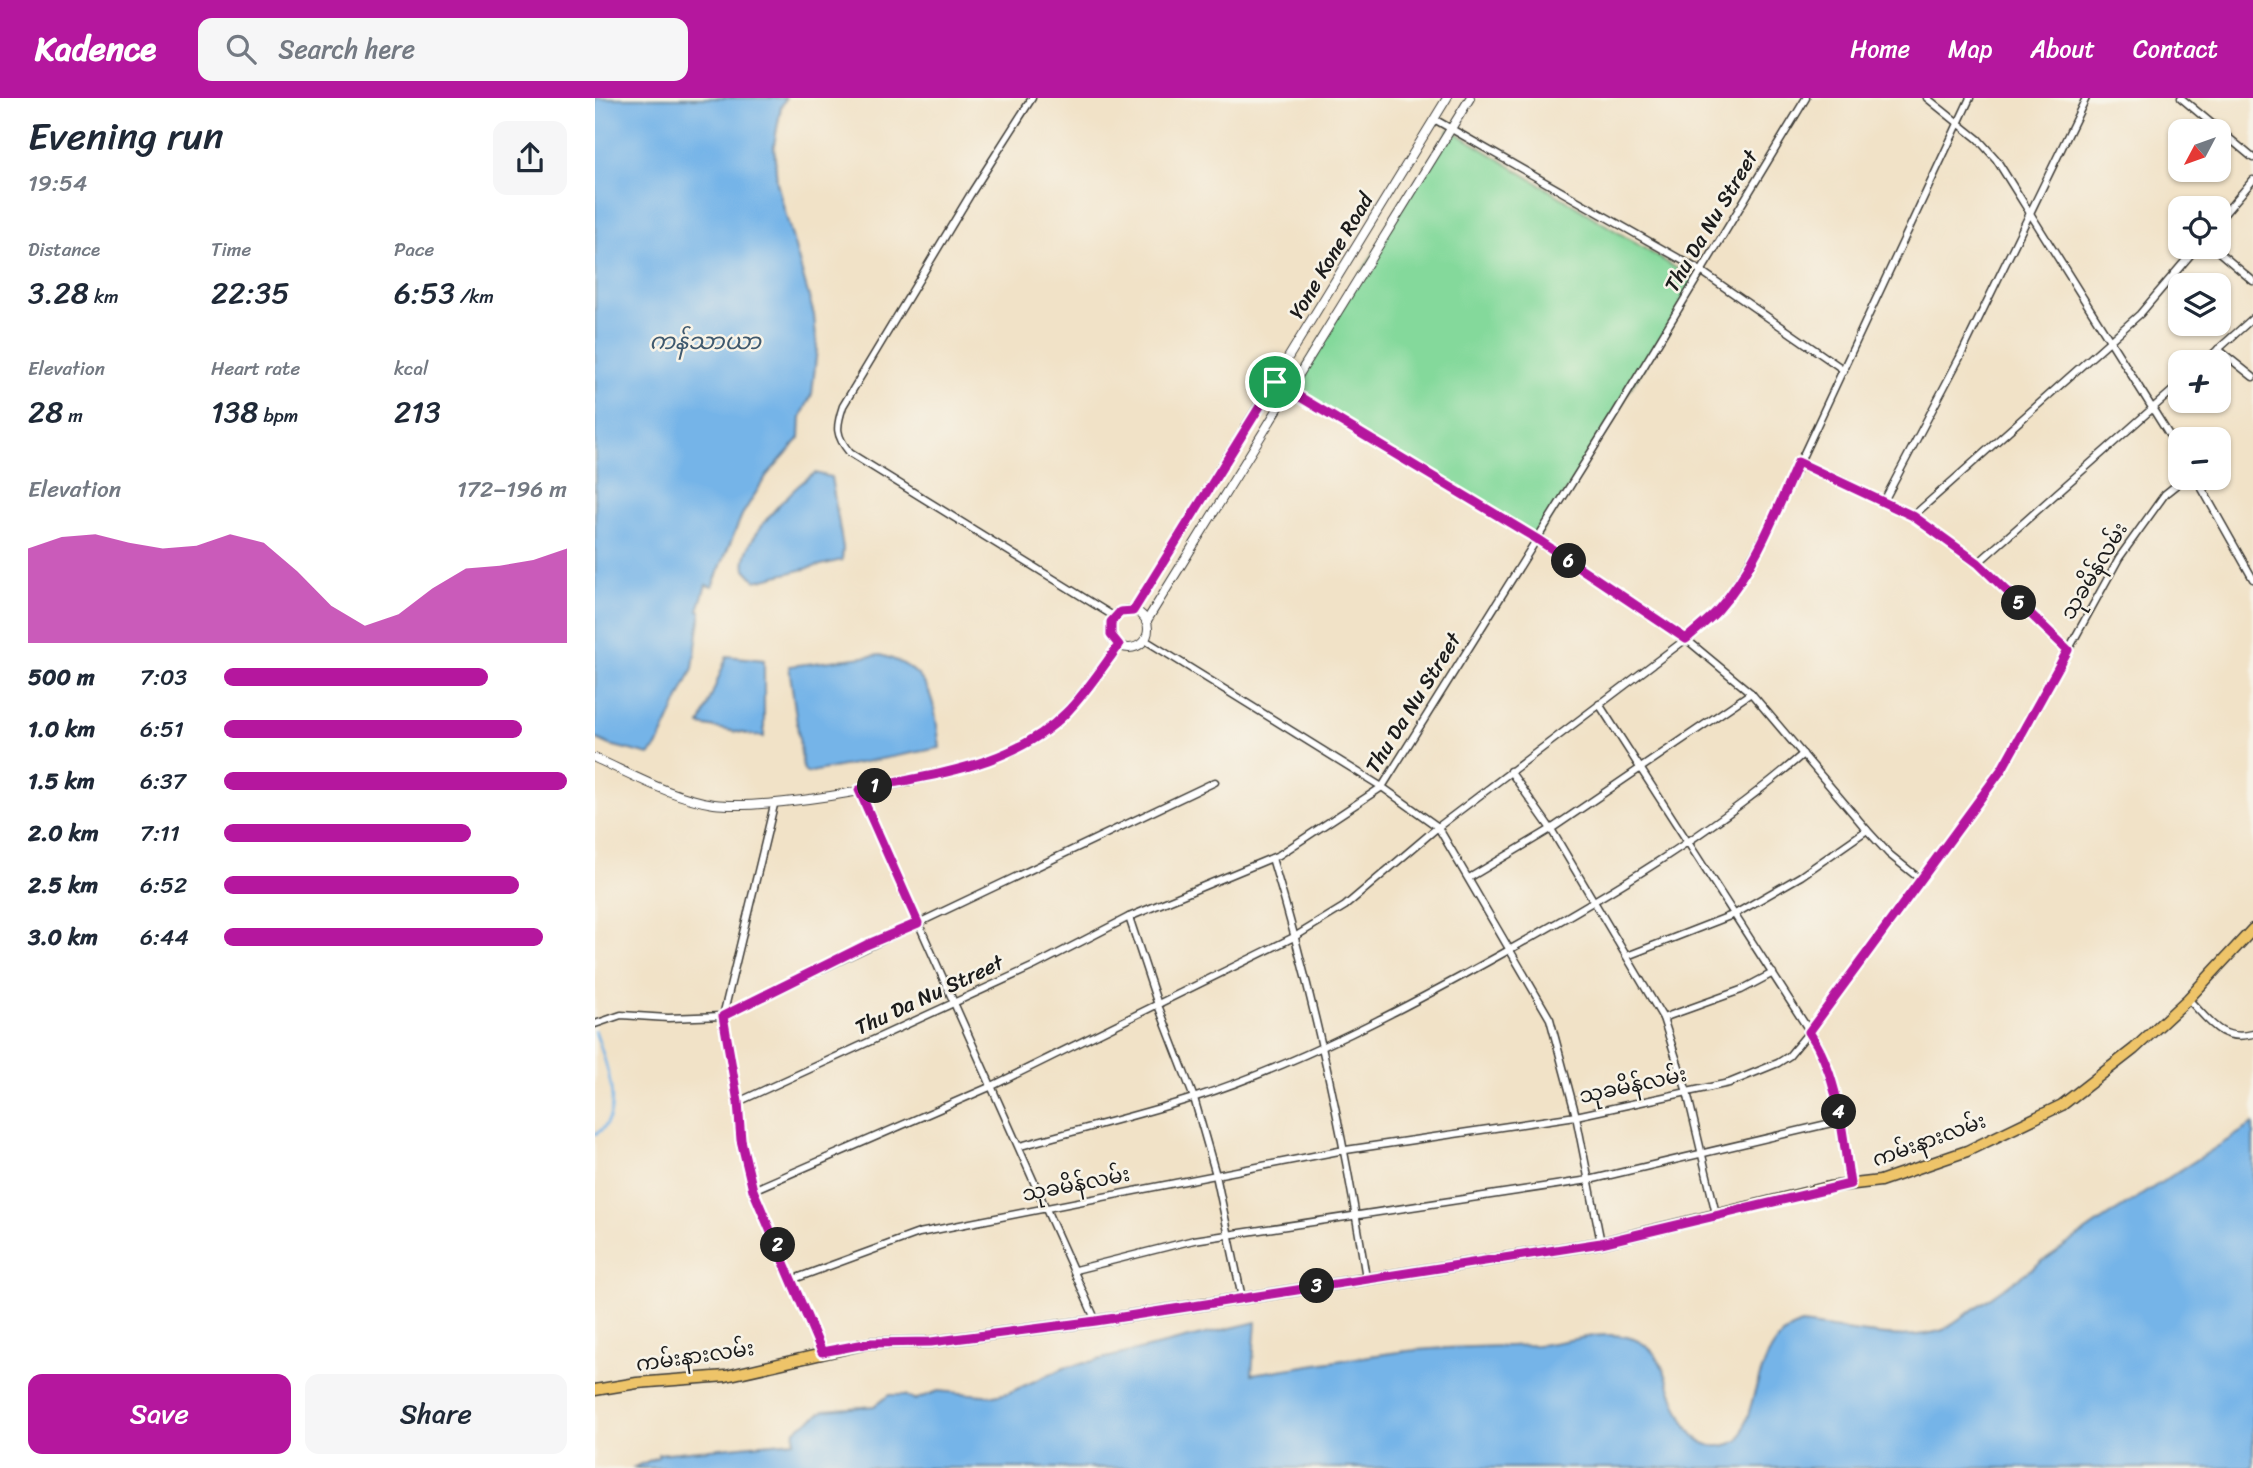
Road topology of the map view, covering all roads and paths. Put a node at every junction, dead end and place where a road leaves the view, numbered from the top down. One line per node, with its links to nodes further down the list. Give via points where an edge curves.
1 (1032, 98): 41 (street, via 843,406 836,428 850,453)
2 (1447, 98): 9 (street, Yone Kone Road)
3 (1469, 98): 11 (street)
4 (1806, 98): 18 (street, Thu Da Nu Street)
5 (1927, 98): 10 (street)
6 (1970, 98): 10 (street)
7 (2086, 98): 15 (street)
8 (2181, 98): 12 (street)
9 (1434, 119): 11 (street); 25 (street, Yone Kone Road)
10 (1959, 122): 15 (street, via 1996,159); 23 (street)
11 (1450, 129): 18 (street); 26 (street)
12 (2253, 158)
13 (2253, 180): 14 (street)
14 (2231, 206)
15 (2030, 211): 21 (street); 33 (street)
16 (2187, 259): 21 (street, via 2140,314)
17 (2227, 259): 19 (street)
18 (1701, 271): 23 (street); 37 (street, Thu Da Nu Street)
19 (2253, 281)
20 (2253, 318): 22 (street)
21 (2109, 341): 28 (street); 36 (street)
22 (2218, 349): 24 (street)
23 (1844, 370): 30 (street)
24 (2253, 377)
25 (1275, 382): 26 (street); 34 (street, Yone Kone Road)
26 (1289, 391): 35 (street); 37 (street)
27 (2168, 395): 28 (street)
28 (2151, 410): 29 (street); 38 (street)
29 (2168, 435)
30 (1798, 462): 33 (street); 43 (street, via 1770,526 1733,590)
31 (2170, 490): 46 (street, သုခမိန်လမ်း, via 2119,558)
32 (2203, 490): 39 (street)
33 (1884, 500): 36 (street)
34 (1200, 503): 35 (street); 40 (street, Yone Kone Road)
35 (1213, 513): 42 (street)
36 (1913, 516): 38 (street)
37 (1537, 539): 43 (street); 54 (street, Thu Da Nu Street)
38 (1978, 563): 46 (street)
39 (2253, 579)
40 (1133, 611): 41 (street); 42 (street)
41 (1115, 617): 45 (street, via 1111,635)
42 (1146, 622): 44 (street)
43 (1686, 639): 47 (street); 48 (street)
44 (1145, 640): 45 (street, via 1136,647); 54 (street)
45 (1119, 645): 55 (street, via 1067,712 1032,741 994,759)
46 (2068, 650): 63 (street, သုခမိန်လမ်း, via 2002,769)
47 (1751, 693): 49 (street); 51 (street)
48 (1599, 704): 51 (street); 52 (street)
49 (1803, 754): 59 (street); 60 (street, via 1750,800)
50 (595, 758): 56 (street, via 700,801)
51 (1642, 768): 58 (street); 60 (street)
52 (1510, 771): 57 (street); 58 (street)
53 (1215, 782): 67 (street)
54 (1382, 787): 57 (street); 61 (street, Thu Da Nu Street)
55 (859, 790): 56 (street); 67 (street)
56 (774, 805): 76 (street)
57 (1438, 827): 62 (street); 69 (street, via 1345,906)
58 (1551, 829): 62 (street); 64 (street)
59 (1867, 830): 63 (street); 65 (street)
60 (1689, 841): 64 (street); 65 (street)
61 (1272, 858): 66 (street, Thu Da Nu Street); 69 (street)
62 (1469, 878): 70 (street)
63 (1921, 880): 79 (street, သုခမိန်လမ်း)
64 (1594, 902): 70 (street); 71 (street)
65 (1735, 914): 71 (street); 72 (street)
66 (1129, 917): 74 (street, Thu Da Nu Street); 75 (street)
67 (918, 923): 74 (street); 76 (street)
68 (2253, 929): 73 (main road, ကမ်းနားလမ်း)
69 (1296, 936): 75 (street); 81 (street)
70 (1512, 949): 81 (street, via 1413,1004); 86 (street, via 1550,1019)
71 (1627, 957): 77 (street)
72 (1773, 973): 77 (street, via 1741,990); 79 (street)
73 (2188, 999): 80 (street, via 2224,1035 2237,1039); 93 (main road, ကမ်းနားလမ်း, via 2062,1105 1967,1151 1880,1181)
74 (953, 1003): 82 (street); 85 (street, Thu Da Nu Street)
75 (1158, 1005): 82 (street); 84 (street)
76 (723, 1016): 78 (street, via 621,1015); 85 (street)
77 (1663, 1018): 83 (street)
78 (595, 1024)
79 (1809, 1032): 83 (street, သုခမိန်လမ်း, via 1789,1056 1764,1071); 87 (street, via 1826,1064)
80 (2253, 1034)
81 (1321, 1047): 84 (street); 89 (street)
82 (992, 1086): 88 (street); 94 (street)
83 (1687, 1092): 86 (street, သုခမိန်လမ်း); 90 (street)
84 (1194, 1098): 88 (street); 91 (street)
85 (738, 1102): 94 (street)
86 (1576, 1116): 89 (street, သုခမိန်လမ်း); 92 (street)
87 (1840, 1121): 90 (street); 93 (street)
88 (1020, 1146): 95 (street)
89 (1346, 1150): 91 (street, သုခမိန်လမ်း); 96 (street)
90 (1701, 1154): 92 (street); 97 (street)
91 (1216, 1175): 95 (street, သုခမိန်လမ်း); 98 (street)
92 (1589, 1180): 96 (street); 99 (street)
93 (1850, 1184): 97 (main road, ကမ်းနားလမ်း)
94 (753, 1190): 101 (street)
95 (1048, 1207): 100 (street); 101 (street, သုခမိန်လမ်း, via 919,1233)
96 (1356, 1214): 98 (street); 102 (street)
97 (1716, 1214): 99 (main road, ကမ်းနားလမ်း)
98 (1228, 1234): 100 (street); 103 (street)
99 (1601, 1243): 102 (main road, ကမ်းနားလမ်း)
100 (1075, 1270): 104 (street)
101 (794, 1279): 105 (street)
102 (1366, 1279): 103 (main road, ကမ်းနားလမ်း)
103 (1242, 1298): 104 (main road, ကမ်းနားလမ်း)
104 (1096, 1321): 105 (main road, ကမ်းနားလမ်း, via 931,1342 870,1343)
105 (822, 1352): 106 (main road, ကမ်းနားလမ်း, via 726,1376)
106 (595, 1390)

